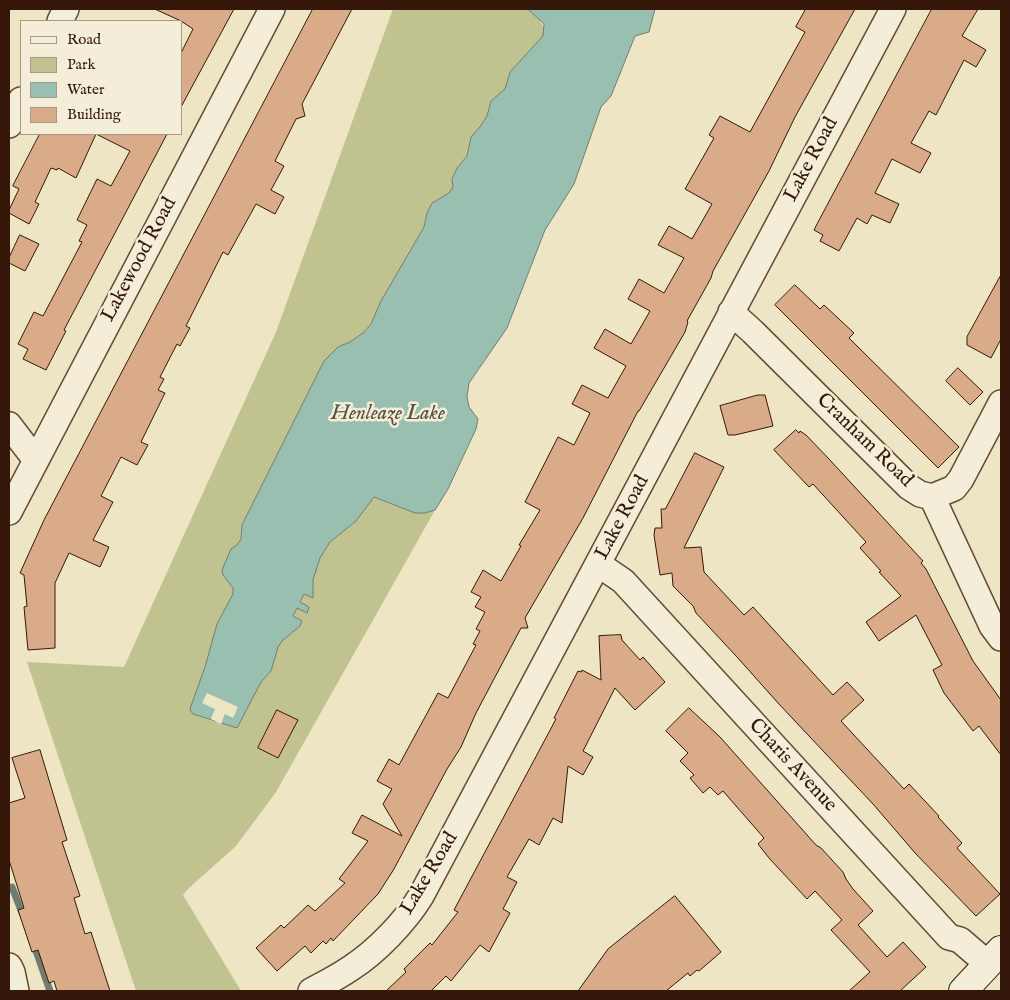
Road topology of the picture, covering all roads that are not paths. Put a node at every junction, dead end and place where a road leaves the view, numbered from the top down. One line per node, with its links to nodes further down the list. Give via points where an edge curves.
1 (272, 9): 8 (street, Lakewood Road)
2 (893, 9): 5 (street, Lake Road)
3 (20, 102): 4 (street)
4 (9, 125)
5 (731, 312): 9 (street, Cranham Road, via 909,487); 11 (street, Lake Road)
6 (1001, 403): 9 (street, via 954,488)
7 (9, 425): 8 (street)
8 (35, 459): 10 (street, Lakewood Road)
9 (932, 497): 12 (street, Cranham Road, via 992,626)
10 (9, 512)
11 (598, 564): 13 (street, Charis Avenue, via 623,581 949,937); 16 (street, Lake Road, via 415,906 364,958)
12 (1001, 638)
13 (994, 957): 17 (main road)
14 (9, 966): 15 (street)
15 (16, 991)
16 (311, 991)
17 (962, 991)

